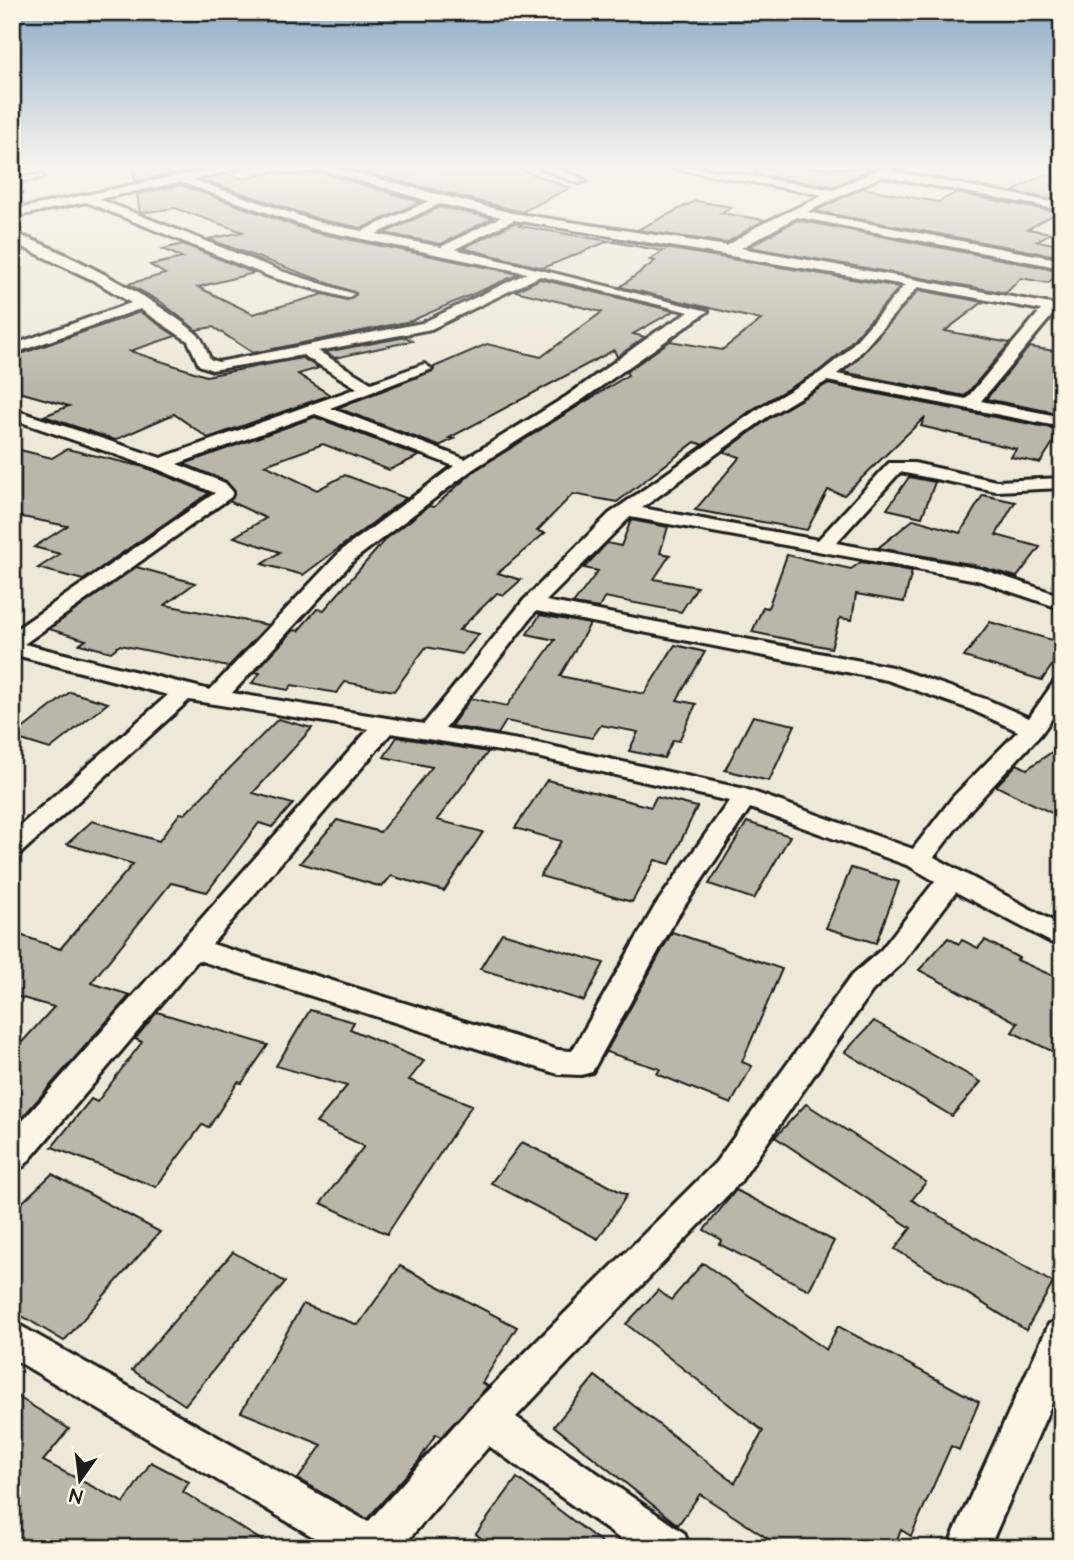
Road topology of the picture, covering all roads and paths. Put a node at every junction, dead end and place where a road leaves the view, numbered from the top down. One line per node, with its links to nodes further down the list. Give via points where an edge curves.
1 (15, 241): 14 (street, via 100,278)
2 (193, 241): 13 (street, via 276,274)
3 (388, 241): 9 (street)
4 (462, 241): 9 (street)
5 (677, 241): 8 (street)
6 (744, 241): 8 (street)
7 (940, 241): 10 (street)
8 (731, 249): 12 (street)
9 (442, 251): 11 (street)
10 (1062, 264)
11 (536, 273): 18 (street, via 426,326); 29 (street, via 701,311 573,400)
12 (914, 284): 15 (street); 21 (street, via 849,357)
13 (346, 294)
14 (141, 304): 17 (street); 18 (street, via 194,339 204,362 217,367)
15 (1056, 309): 23 (street)
16 (23, 332): 17 (street)
17 (44, 338): 19 (street)
18 (304, 349): 22 (street)
19 (12, 350)
20 (424, 369): 22 (street)
21 (825, 376): 23 (street); 31 (street, via 761,414)
22 (370, 389): 24 (street)
23 (972, 402): 26 (street)
24 (317, 409): 28 (street); 29 (street)
25 (21, 417): 27 (street); 28 (street)
26 (1062, 422)
27 (12, 427)
28 (161, 464): 35 (street, via 219,487 222,497)
29 (467, 465): 38 (street, via 348,555)
30 (1062, 483): 32 (street, via 996,486 895,467)
31 (629, 511): 32 (street); 34 (street, via 616,518)
32 (825, 544): 33 (street, via 981,575)
33 (1062, 603)
34 (531, 604): 40 (street, via 892,674); 41 (street)
35 (12, 644): 37 (street)
36 (1062, 687): 40 (street)
37 (184, 692): 38 (street); 43 (street)
38 (216, 697): 39 (street)
39 (384, 726): 41 (street); 47 (street)
40 (1033, 729): 44 (street, via 962,803)
41 (430, 732): 42 (street, via 537,750)
42 (745, 797): 44 (street); 47 (street, via 666,913 581,1063 558,1062)
43 (12, 847)
44 (918, 859): 45 (street)
45 (951, 879): 46 (street); 51 (street, via 891,957 862,983 728,1172)
46 (1062, 937)
47 (192, 948): 48 (street)
48 (12, 1156)
49 (1062, 1336): 54 (street)
50 (12, 1338): 52 (street)
51 (486, 1420): 52 (street); 53 (street)
52 (372, 1548)
53 (668, 1548)
54 (968, 1548)

